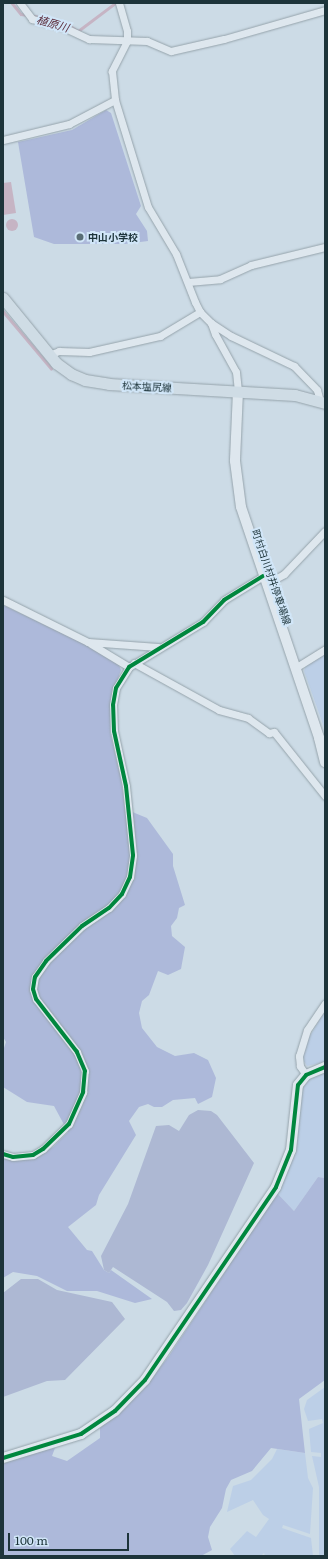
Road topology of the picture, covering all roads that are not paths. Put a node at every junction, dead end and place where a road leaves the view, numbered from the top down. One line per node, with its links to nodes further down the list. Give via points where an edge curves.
1 (20, 3): 4 (street, via 32,19 40,22 63,26 89,39)
2 (119, 3): 4 (street, via 127,31)
3 (325, 10): 4 (street, via 178,50 147,41)
4 (127, 41): 5 (street, via 112,71)
5 (115, 100): 6 (street, via 69,124); 8 (street, via 148,207 176,254)
6 (3, 140)
7 (325, 247): 8 (street, via 251,265 220,279)
8 (188, 282): 10 (street)
9 (3, 298): 12 (main road, 松本塩尻線)
10 (200, 312): 11 (street); 12 (street, via 160,336 89,352 59,351)
11 (211, 323): 13 (street, via 236,372); 14 (street, via 257,350 294,366 317,390)
12 (49, 355): 13 (main road, 松本塩尻線, via 70,374 85,380 110,384)
13 (238, 391): 14 (main road, 松本塩尻線, via 295,395); 16 (street, 町村白川村井停車場線, via 235,461 240,500)
14 (323, 402)
15 (325, 532): 16 (street, via 284,574)
16 (264, 580): 19 (street, via 224,600 202,622); 22 (street, 町村白川村井停車場線)
17 (3, 600): 18 (street)
18 (88, 642): 19 (street); 21 (street)
19 (158, 647): 21 (street)
20 (325, 649): 22 (street)
21 (131, 665): 24 (street, via 218,710 248,718 269,733 274,732); 28 (street, via 116,688 113,705 114,731 126,786 133,854 130,877 122,894 109,908 82,926 46,961 35,977 33,989 36,998 77,1052 85,1071 83,1092 69,1124 43,1149 33,1155 13,1157)
22 (295, 668): 23 (street, 町村白川村井停車場線)
23 (325, 762)
24 (325, 796)
25 (325, 1003): 27 (street, via 307,1030 299,1056 300,1066)
26 (325, 1067): 27 (street)
27 (306, 1075): 29 (street, via 298,1085 291,1150 276,1187 145,1380 116,1411 81,1434)
28 (3, 1154)
29 (3, 1458)

